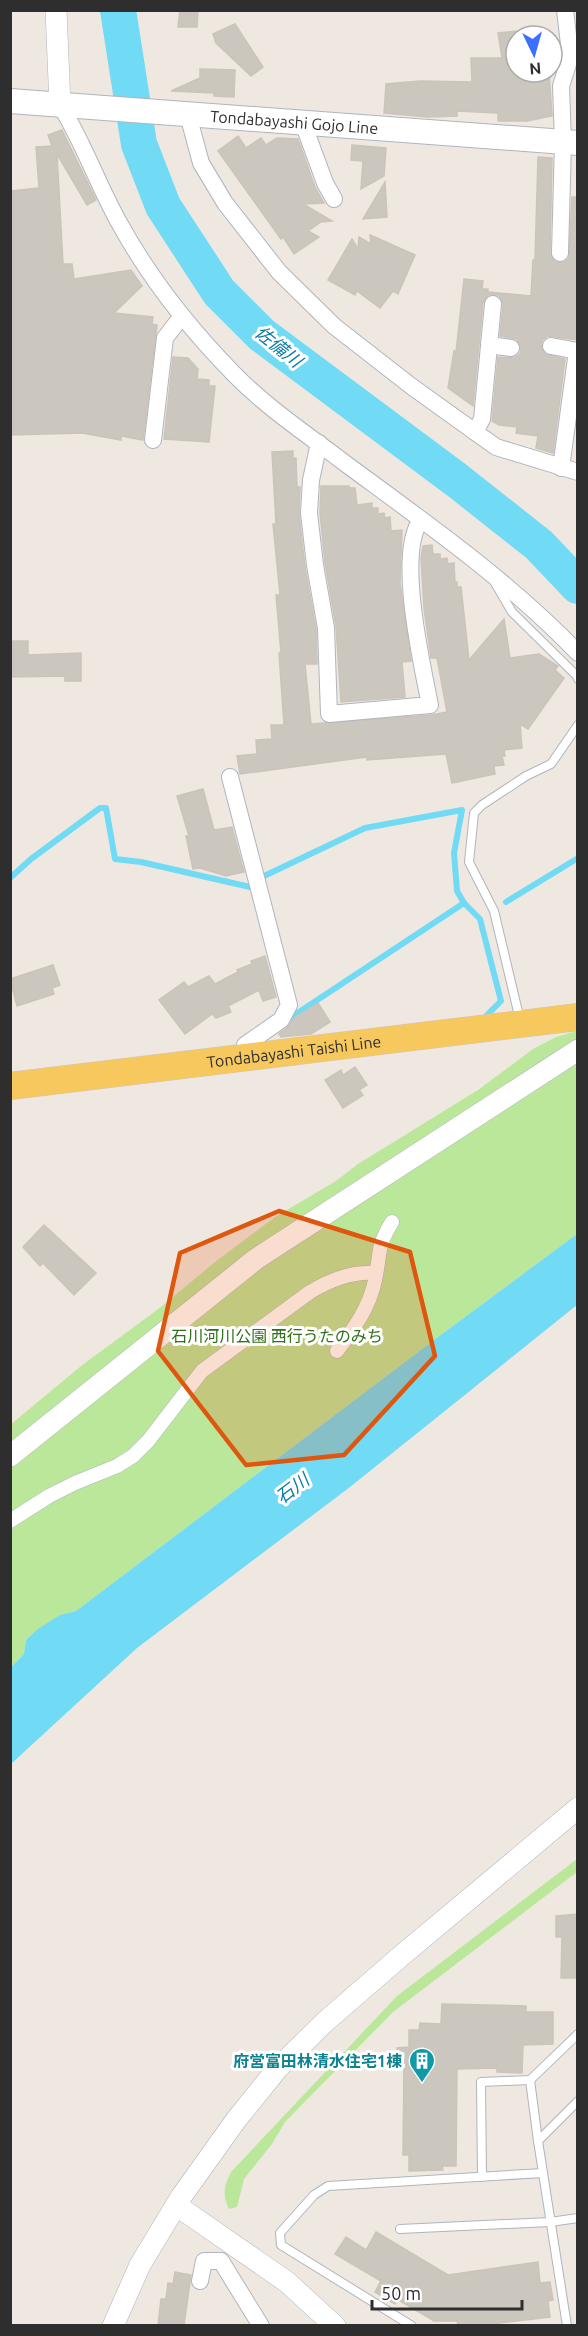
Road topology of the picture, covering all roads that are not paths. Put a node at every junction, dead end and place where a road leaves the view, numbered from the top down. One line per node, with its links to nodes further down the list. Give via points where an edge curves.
1 (56, 10): 4 (street)
2 (565, 10): 7 (street, via 569,61 561,86)
3 (10, 101): 4 (main road, Tondabayashi Gojo Line)
4 (67, 105): 5 (main road, Tondabayashi Gojo Line); 11 (street, via 101,189 122,228)
5 (184, 114): 6 (main road, Tondabayashi Gojo Line); 16 (street, via 201,163 225,203 279,272 360,348)
6 (303, 123): 7 (main road, Tondabayashi Gojo Line); 8 (street)
7 (570, 142): 9 (street)
8 (334, 199)
9 (560, 253)
10 (493, 304): 12 (street)
11 (182, 316): 17 (street, via 165,338); 18 (street, via 236,376)
12 (489, 345): 14 (street); 16 (street, via 482,418)
13 (551, 346): 15 (street)
14 (511, 348)
15 (577, 351): 19 (street)
16 (475, 432): 19 (street, via 496,447)
17 (153, 440)
18 (319, 443): 21 (street); 21 (street, via 309,513 326,628 329,714 429,705 411,583 414,529)
19 (561, 468): 20 (street)
20 (578, 472)
21 (421, 520): 22 (street)
22 (489, 572): 23 (street); 24 (lane, via 512,612)
23 (578, 653)
24 (578, 679)
25 (578, 725): 28 (lane, via 551,764 526,776 474,813 470,862 494,911)
26 (230, 777): 30 (street, via 289,1005 281,1020 245,1046)
27 (578, 1017): 28 (main road, Tondabayashi Taishi Line)
28 (521, 1023): 30 (main road, Tondabayashi Taishi Line)
29 (578, 1050): 35 (street, via 256,1259)
30 (245, 1057): 31 (main road, Tondabayashi Taishi Line)
31 (10, 1086)
32 (392, 1222): 33 (street, via 381,1239)
33 (376, 1274): 34 (street, via 358,1322); 36 (street, via 348,1276 310,1292 202,1371 133,1456 49,1496)
34 (337, 1351)
35 (10, 1456)
36 (10, 1521)
37 (578, 1808): 44 (street, via 326,2021 278,2068)
38 (578, 2034): 39 (lane)
39 (530, 2080): 41 (lane); 43 (lane, via 481,2082)
40 (578, 2101): 41 (lane)
41 (538, 2141): 42 (lane)
42 (543, 2173): 43 (lane); 46 (lane)
43 (482, 2177): 52 (lane, via 328,2186 314,2195 280,2233 281,2245)
44 (176, 2205): 49 (street, via 278,2276); 50 (street, via 140,2265)
45 (578, 2218): 46 (lane)
46 (550, 2222): 47 (lane); 53 (lane)
47 (400, 2229)
48 (200, 2281): 51 (street, via 204,2261 221,2261)
49 (324, 2322)
50 (113, 2325)
51 (261, 2325)
52 (412, 2325)
53 (567, 2325)

